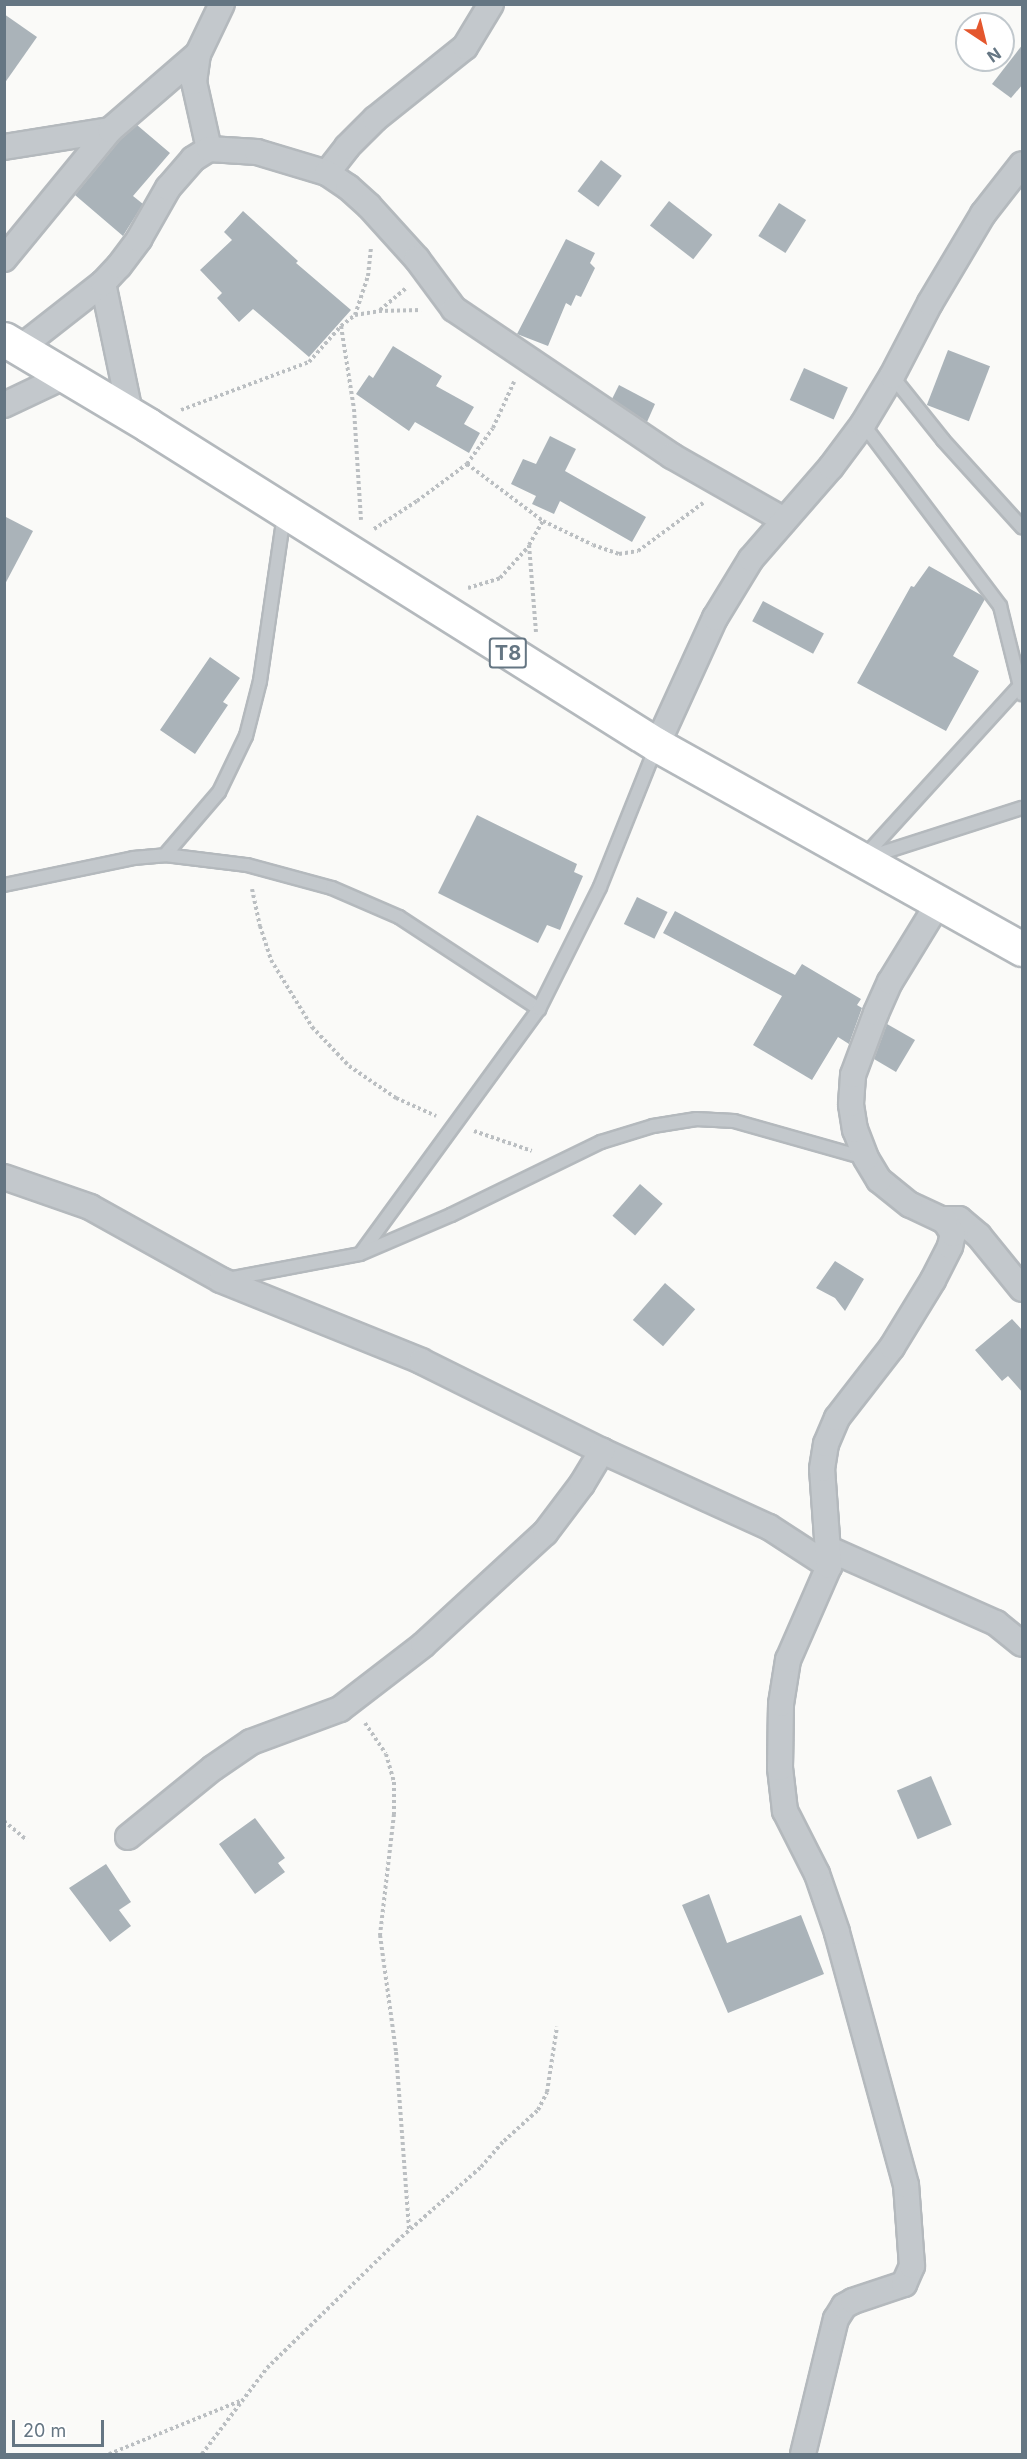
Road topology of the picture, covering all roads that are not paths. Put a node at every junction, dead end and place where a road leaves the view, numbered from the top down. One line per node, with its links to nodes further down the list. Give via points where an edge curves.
1 (222, 4): 3 (street)
2 (491, 4): 8 (street, via 465,47 375,118)
3 (198, 54): 4 (street); 6 (street, via 194,82)
4 (110, 130): 5 (street); 9 (street)
5 (4, 147)
6 (209, 149): 8 (street, via 257,152); 10 (street, via 177,173 139,239)
7 (1023, 164): 13 (street, via 978,224)
8 (327, 173): 18 (street, via 369,206 417,259 454,309 613,418)
9 (4, 259)
10 (103, 283): 11 (street); 15 (street)
11 (12, 343): 12 (highway, T8)
12 (65, 376): 14 (street); 15 (highway, T8)
13 (892, 376): 16 (street); 19 (lane, via 943,440)
14 (4, 405)
15 (139, 421): 17 (highway, T8)
16 (863, 424): 18 (street); 20 (lane, via 1000,606)
17 (284, 513): 21 (highway, T8, via 352,543 424,600); 23 (lane, via 260,681 246,736 219,792)
18 (784, 520): 21 (street, via 751,560 715,618)
19 (1023, 527)
20 (1022, 688): 24 (lane)
21 (657, 745): 24 (highway, T8); 28 (lane, via 600,887)
22 (1023, 808): 24 (lane)
23 (165, 855): 25 (lane, via 91,865); 28 (lane, via 247,865 332,888 399,917)
24 (862, 859): 26 (highway, T8)
25 (4, 885)
26 (939, 902): 27 (highway, T8); 29 (street, via 890,982 852,1075 855,1130)
27 (1023, 949)
28 (539, 1008): 32 (lane)
29 (866, 1158): 31 (street, via 886,1187 910,1205); 32 (lane, via 734,1121 696,1119 653,1126 558,1160 451,1215)
30 (4, 1177): 33 (street, via 90,1207)
31 (941, 1219): 34 (street, via 959,1219 979,1236); 36 (street, via 953,1234 950,1246 892,1347 837,1418 826,1444 822,1469)
32 (360, 1254): 33 (lane)
33 (221, 1280): 35 (street, via 421,1361)
34 (1023, 1289)
35 (602, 1451): 36 (street); 38 (street, via 545,1533 423,1645 340,1709 251,1742)
36 (829, 1557): 37 (street, via 996,1623); 39 (street, via 788,1660 781,1704 780,1768 785,1811 817,1874 837,1932 906,2185 912,2266 904,2284 853,2301 844,2306 836,2319)
37 (1023, 1644)
38 (128, 1837)
39 (803, 2454)

